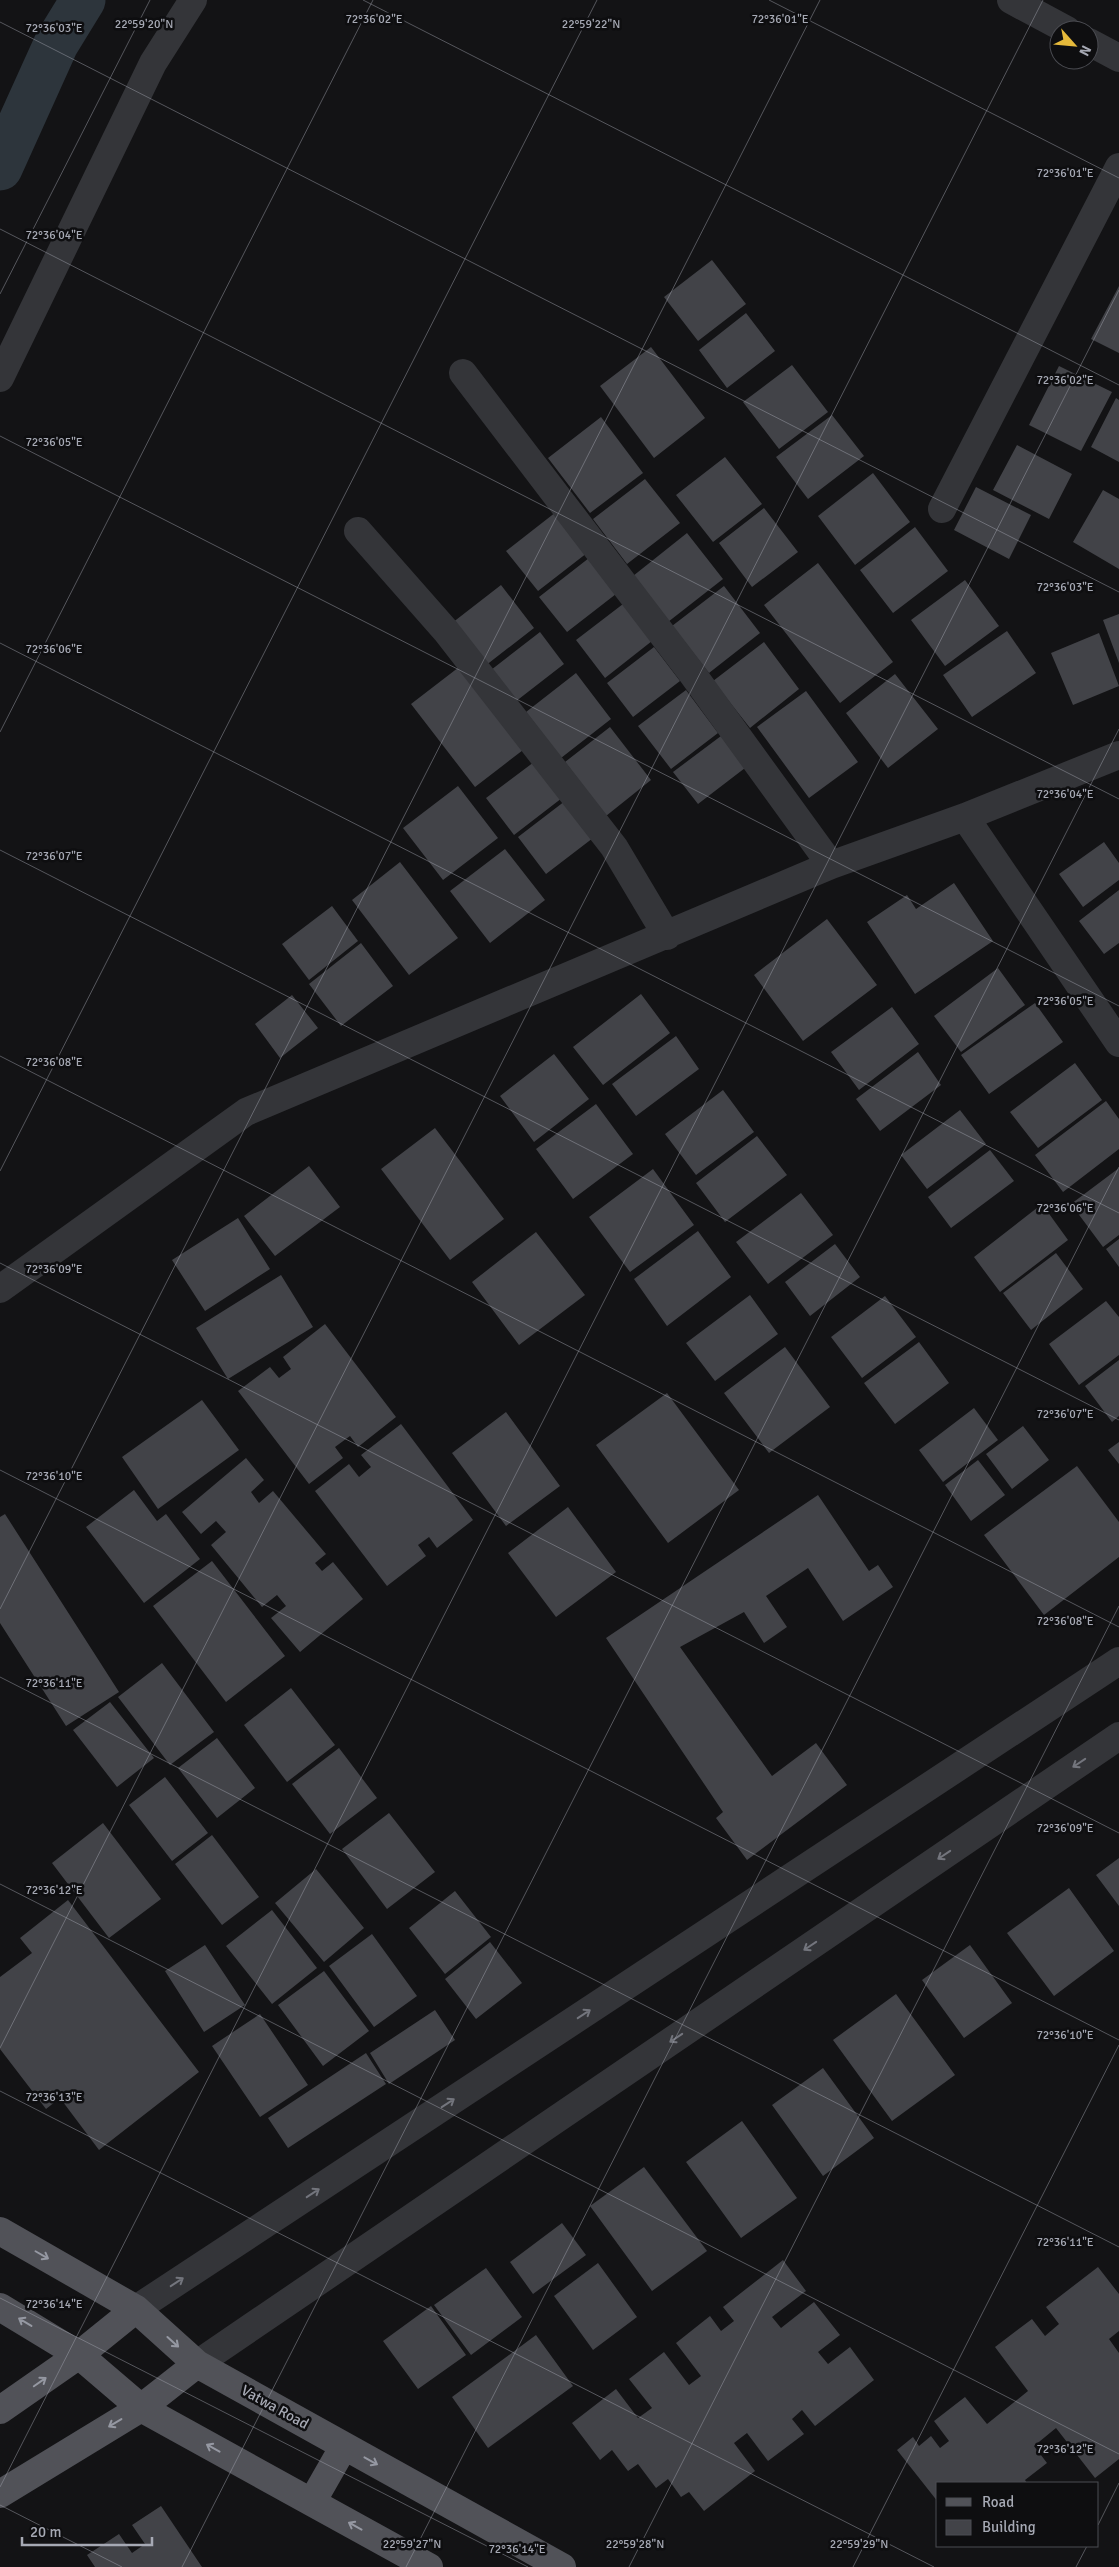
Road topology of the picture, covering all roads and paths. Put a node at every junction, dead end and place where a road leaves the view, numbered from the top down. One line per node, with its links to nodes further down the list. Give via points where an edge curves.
1 (194, 0): 8 (street, via 153,63)
2 (1011, 0): 3 (street)
3 (1049, 20)
4 (1099, 47): 5 (street)
5 (1119, 58)
6 (1119, 167): 9 (street)
7 (462, 373): 13 (street, via 690,672)
8 (0, 378)
9 (942, 509)
10 (358, 531): 14 (street, via 446,631 614,847)
11 (1119, 755): 12 (street)
12 (965, 817): 13 (street); 15 (street)
13 (831, 865): 14 (street)
14 (666, 936): 16 (street, via 246,1112)
15 (1119, 1043)
16 (0, 1289)
17 (1119, 1661): 21 (street, one-way to 17)
18 (1119, 1736): 23 (street, one-way to 23)
19 (0, 2231): 21 (main road, Vatwa Road, one-way to 21)
20 (0, 2307): 22 (main road, one-way to 20)
21 (136, 2309): 22 (main road); 23 (main road, Vatwa Road, one-way to 23)
22 (79, 2355): 24 (main road); 25 (main road, one-way to 22)
23 (197, 2364): 24 (main road); 26 (main road, Vatwa Road)
24 (141, 2408): 27 (main road, one-way to 27); 28 (main road, one-way to 24)
25 (0, 2410)
26 (344, 2446): 28 (main road); 30 (main road, Vatwa Road, one-way to 30)
27 (0, 2494)
28 (312, 2502): 29 (main road, one-way to 28)
29 (429, 2567)
30 (562, 2567)

